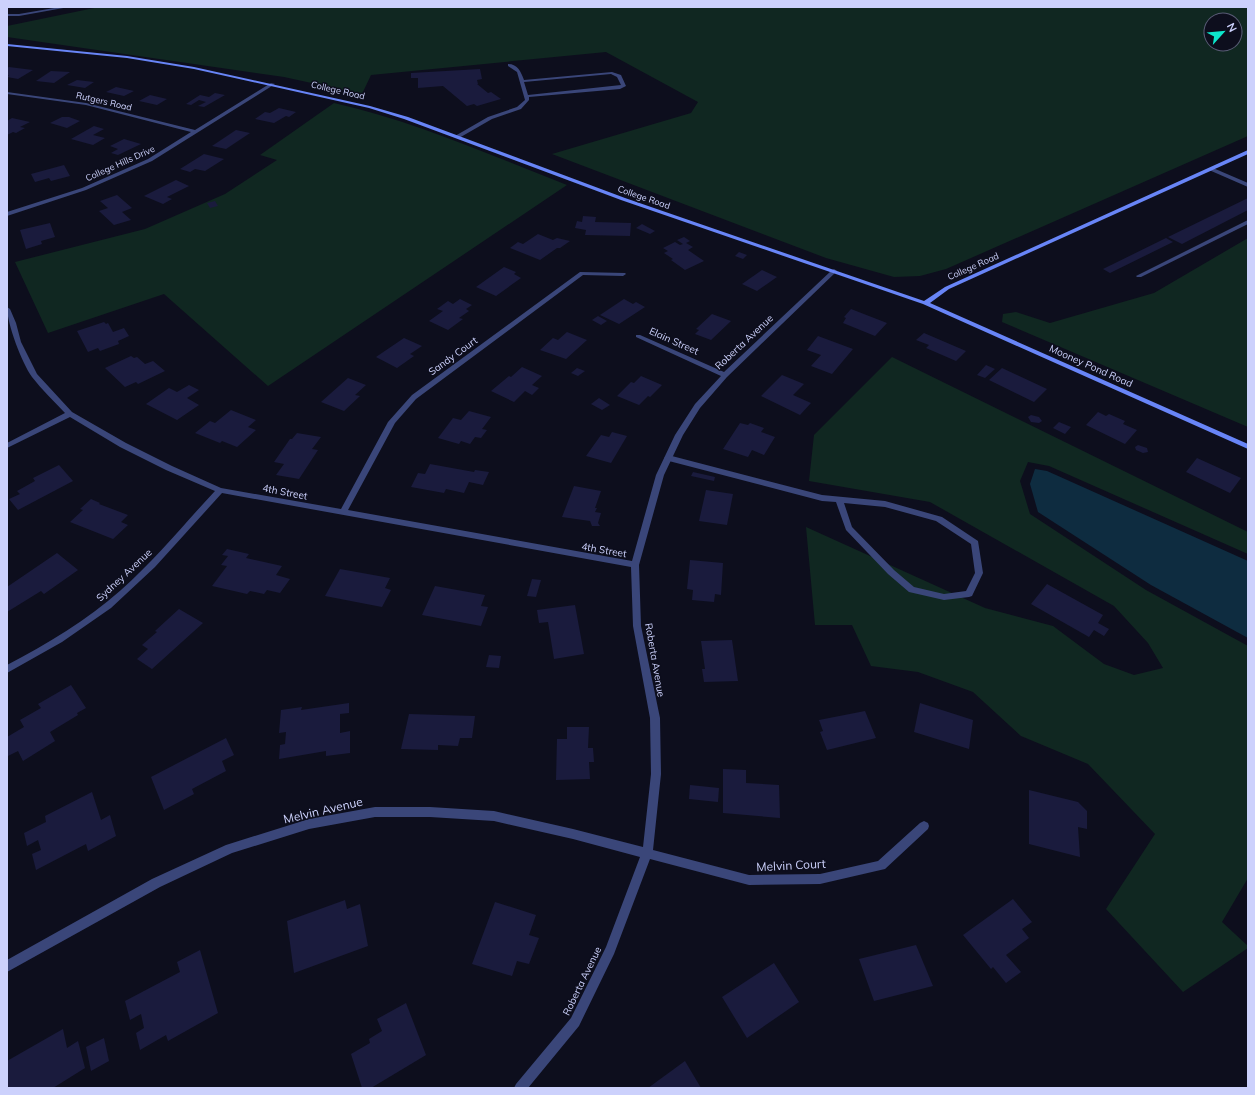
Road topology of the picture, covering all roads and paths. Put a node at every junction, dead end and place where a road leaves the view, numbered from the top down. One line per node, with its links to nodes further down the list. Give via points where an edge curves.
1 (67, 7): 2 (street, via 26,14)
2 (7, 14)
3 (7, 45): 6 (street, College Road, via 127,56)
4 (510, 65): 5 (street, via 519,71)
5 (523, 81): 9 (street); 9 (street, via 612,73 620,76 624,86)
6 (273, 84): 11 (street, College Hills Drive); 12 (street, College Road, via 370,107)
7 (7, 93): 8 (street, Rutgers Road)
8 (13, 94): 10 (street); 11 (street, Rutgers Road, via 86,104)
9 (526, 96): 12 (street, via 527,100 519,108 490,118)
10 (7, 98)
11 (196, 132): 16 (street, College Hills Drive, via 150,160 84,189)
12 (457, 137): 18 (street, College Road, via 623,199)
13 (1248, 152): 14 (street, College Road)
14 (1211, 169): 15 (street); 21 (street, College Road, via 947,288)
15 (1248, 185)
16 (7, 214)
17 (1248, 222): 20 (street)
18 (834, 271): 21 (street, College Road); 25 (street, Roberta Avenue)
19 (623, 274): 32 (street, Sandy Court, via 582,274 414,397 392,422)
20 (1140, 276)
21 (925, 303): 28 (street, Mooney Pond Road)
22 (7, 309): 23 (street, 4th Street)
23 (10, 324): 26 (street, 4th Street, via 34,375)
24 (638, 336): 25 (street, Elain Street)
25 (725, 375): 29 (street, Roberta Avenue, via 697,406)
26 (70, 414): 27 (street); 30 (street, 4th Street, via 123,445)
27 (7, 446)
28 (1248, 447)
29 (668, 458): 31 (street, via 822,498); 33 (street, Roberta Avenue, via 660,475)
30 (220, 490): 32 (street, 4th Street); 34 (street, Sydney Avenue, via 148,569 108,606 48,646)
31 (839, 499): 31 (street, via 886,504 939,520 975,543 979,573 969,594 944,598 912,590 849,528)
32 (343, 514): 33 (street, 4th Street)
33 (635, 565): 36 (street, Roberta Avenue, via 637,626 655,718 656,774)
34 (7, 669)
35 (924, 826): 36 (street, Melvin Court, via 881,865 820,879 749,880)
36 (647, 853): 37 (street, Melvin Avenue, via 494,816 375,812 309,824 230,849 156,883); 38 (street, Roberta Avenue, via 610,950 575,1022)
37 (7, 966)
38 (520, 1088)

